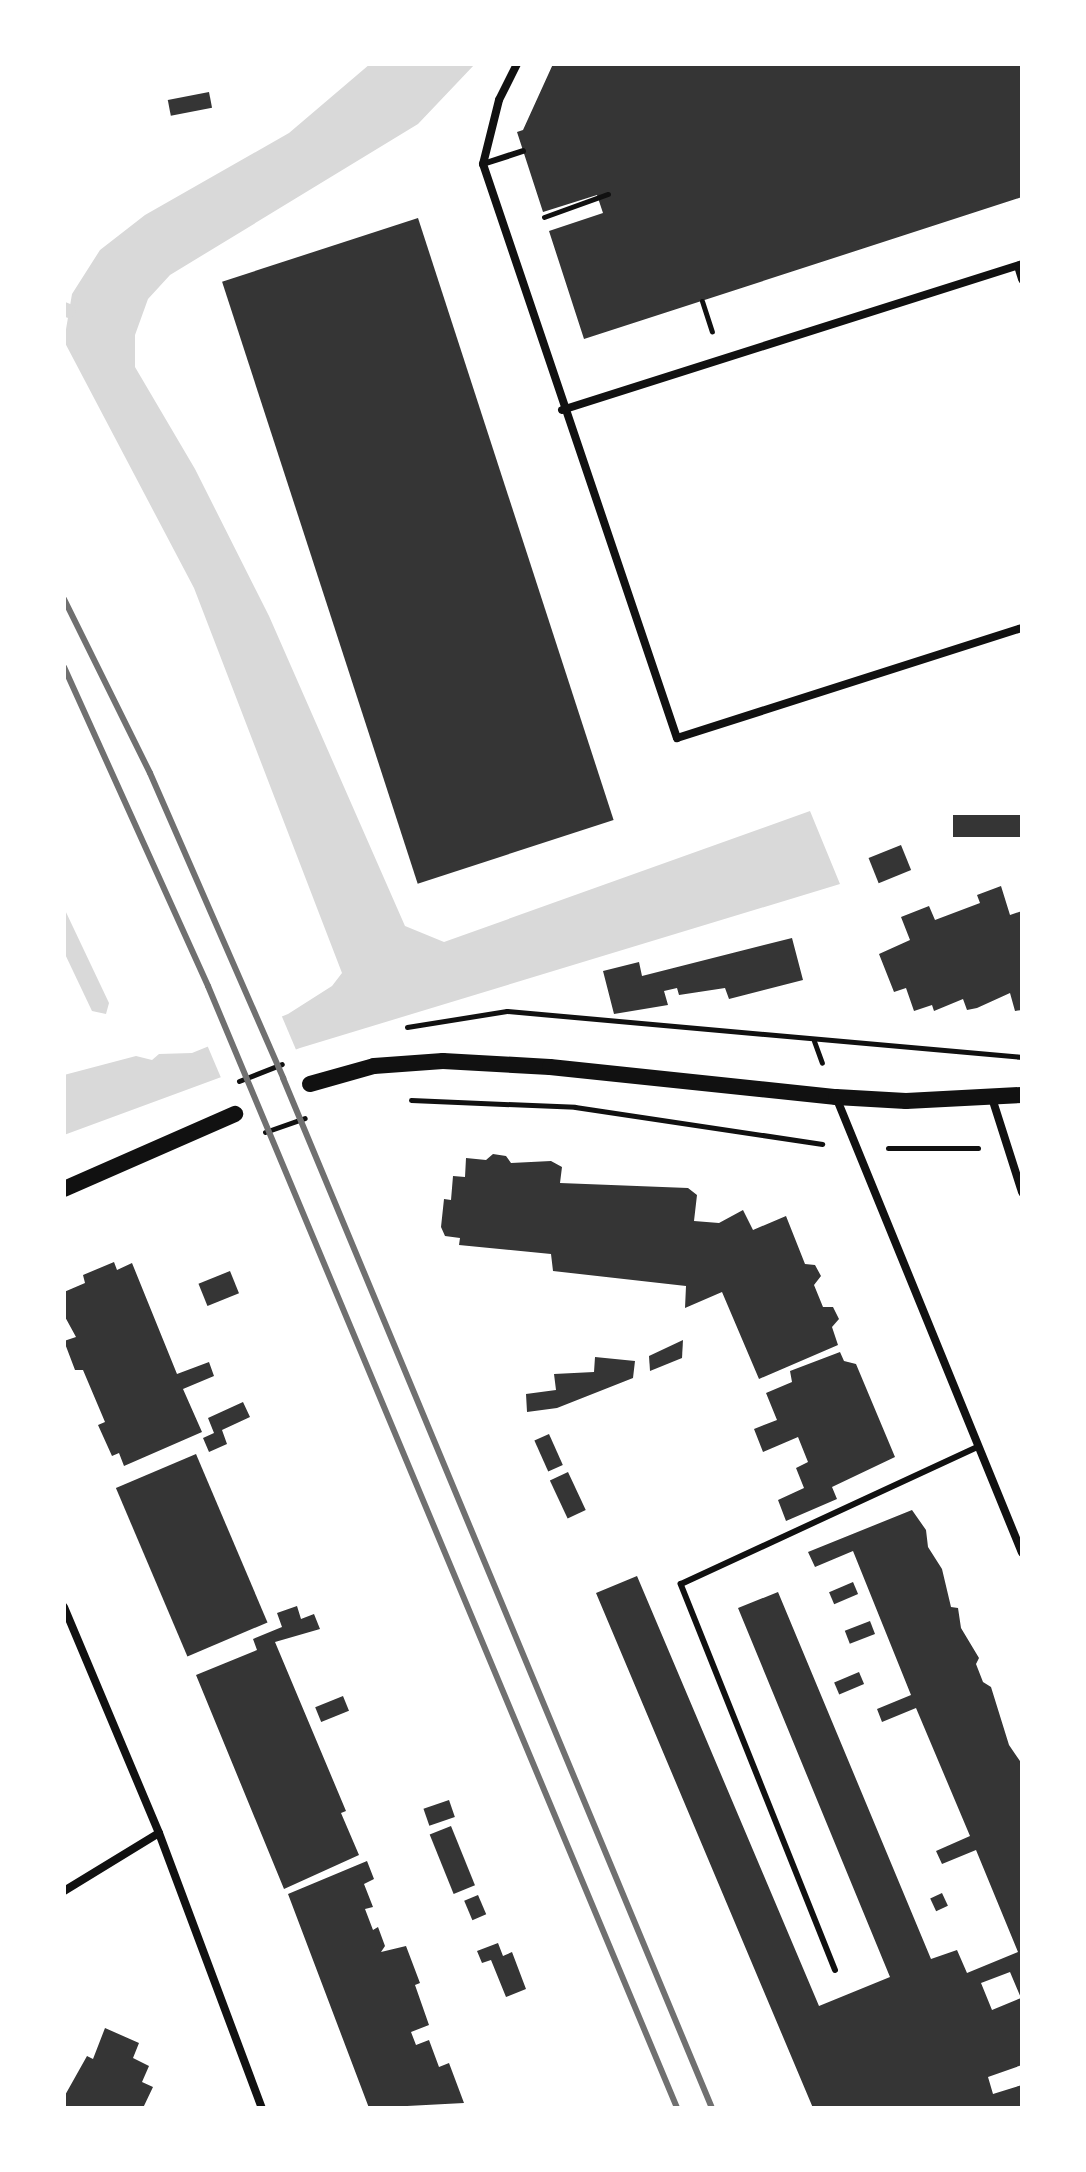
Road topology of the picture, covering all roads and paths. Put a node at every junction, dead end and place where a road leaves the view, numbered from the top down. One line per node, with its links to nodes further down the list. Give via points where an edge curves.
1 (517, 64): 3 (street, via 499,100)
2 (523, 151): 3 (lane)
3 (483, 164): 8 (street)
4 (608, 194): 5 (path)
5 (544, 217)
6 (1020, 265): 7 (street); 8 (street)
7 (1022, 279)
8 (562, 410): 9 (street, via 677,738)
9 (1022, 628)
10 (423, 1022): 11 (path, via 507,1011)
11 (1022, 1057)
12 (310, 1084): 14 (main road, via 374,1066 443,1061)
13 (1022, 1095): 15 (main road)
14 (836, 1097): 15 (main road); 21 (street)
15 (992, 1098): 20 (street)
16 (407, 1100): 21 (path, via 575,1107)
17 (235, 1114): 22 (main road)
18 (316, 1114): 19 (path)
19 (257, 1135)
20 (1004, 1147): 21 (path); 23 (street)
21 (853, 1148): 24 (street)
22 (64, 1189)
23 (1022, 1192)
24 (978, 1447): 25 (street); 29 (lane, via 681,1584)
25 (1022, 1553)
26 (64, 1607): 27 (street)
27 (159, 1833): 28 (street); 30 (street)
28 (64, 1891)
29 (835, 1970)
30 (262, 2108)

